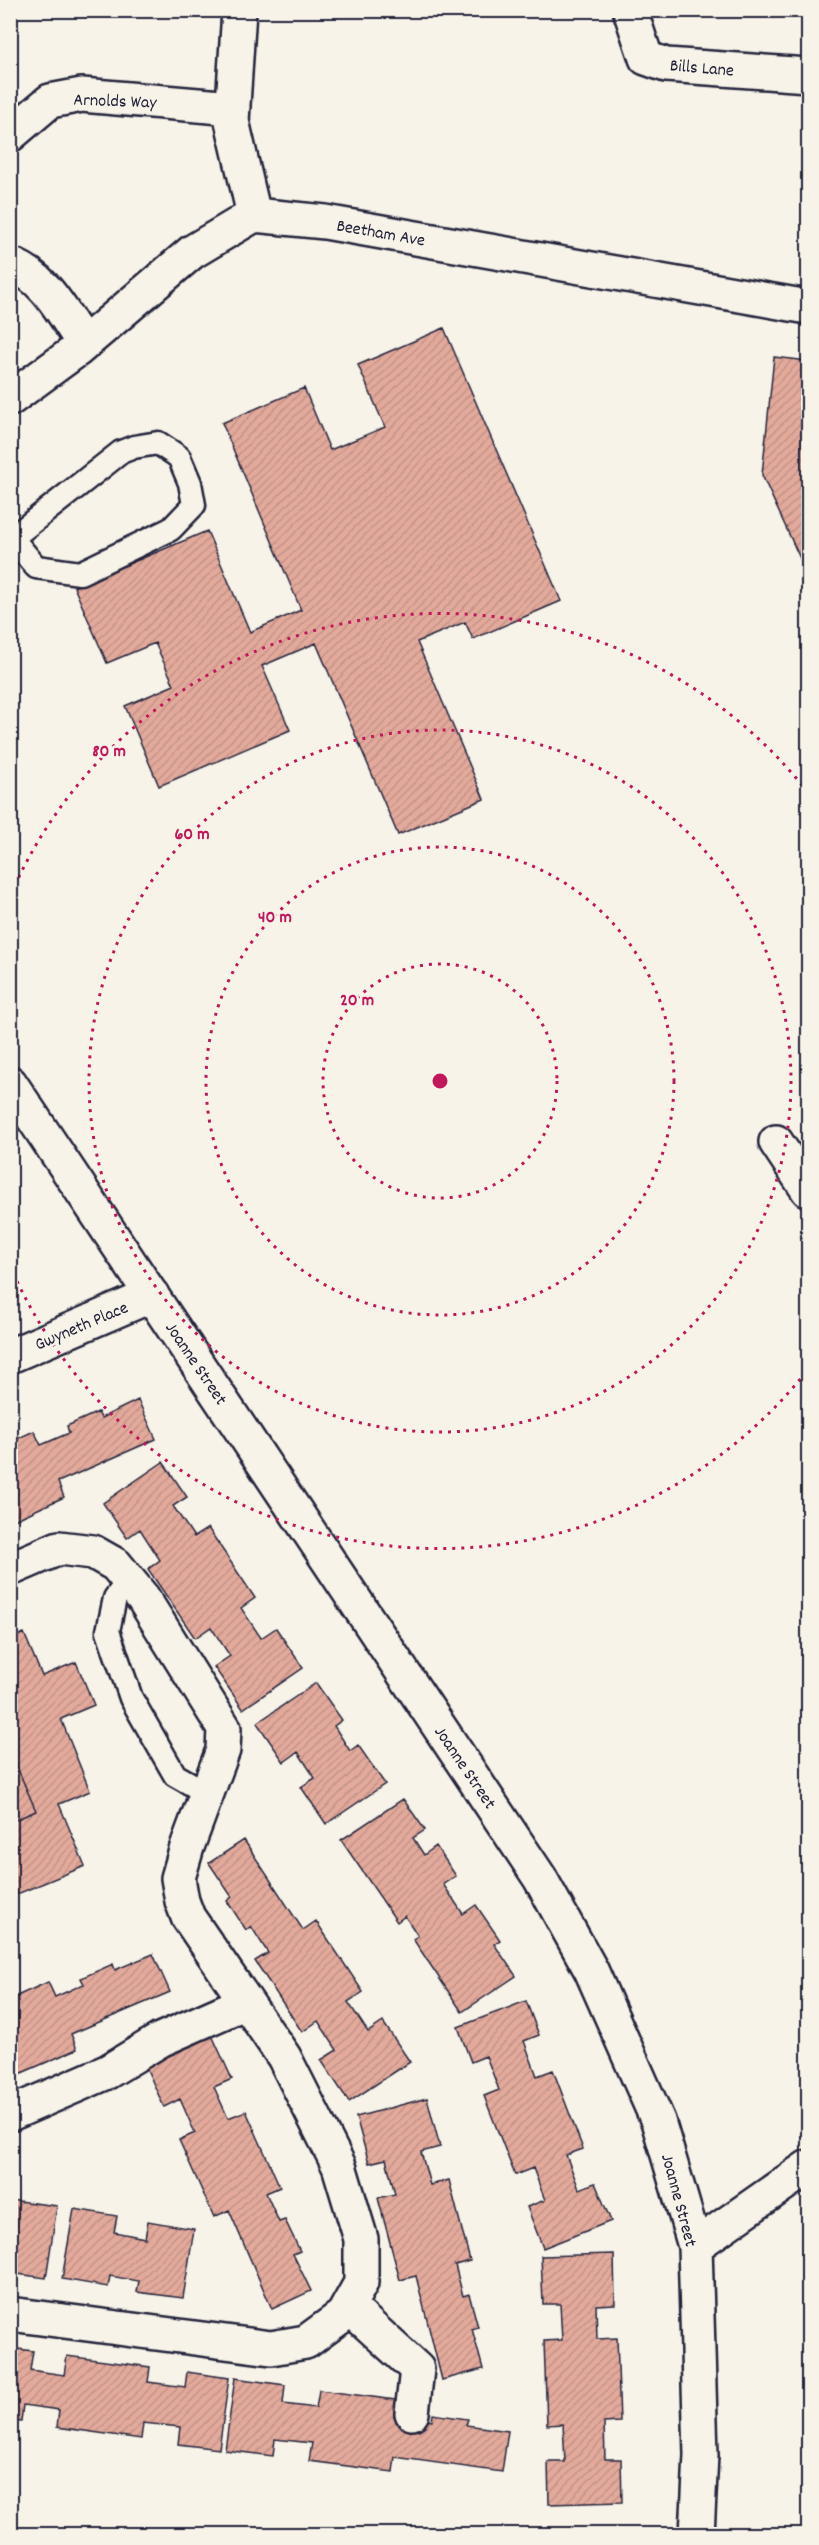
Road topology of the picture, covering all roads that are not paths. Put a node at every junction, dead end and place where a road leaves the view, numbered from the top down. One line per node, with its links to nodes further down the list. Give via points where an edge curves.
1 (239, 10): 4 (street)
2 (630, 10): 3 (street, Bills Lane, via 646,58 666,65)
3 (808, 75)
4 (233, 108): 5 (street, Arnolds Way, via 82,95 50,101); 6 (street, via 232,121)
5 (10, 135)
6 (254, 214): 8 (street, Beetham Ave, via 325,222); 9 (street, via 192,252)
7 (10, 264): 9 (street, via 26,269 45,288)
8 (808, 307)
9 (84, 344): 10 (street)
10 (10, 399)
11 (11, 537): 11 (lane, via 36,567 80,573 171,529 194,505 190,483 179,457 158,443 134,447 121,452)
12 (10, 1083): 15 (street, Joanne Street)
13 (776, 1142): 14 (street)
14 (808, 1190)
15 (152, 1295): 16 (street, Gwyneth Place); 23 (street, Joanne Street, via 540,1878 591,1970 658,2121)
16 (10, 1356)
17 (10, 1569): 18 (street, via 59,1548 93,1552 117,1565)
18 (129, 1580): 19 (street, via 224,1728 223,1750); 19 (lane, via 115,1598 108,1631 131,1698 175,1775)
19 (207, 1793): 20 (street, via 178,1878 182,1901 188,1917)
20 (246, 2002): 21 (street, via 160,2040 107,2072); 24 (street, via 284,2057 339,2166 361,2239 361,2283)
21 (10, 2114)
22 (808, 2168): 23 (street)
23 (694, 2246): 27 (street, Joanne Street, via 701,2455)
24 (348, 2306): 25 (street, via 343,2315 306,2343 271,2348); 26 (street, via 417,2369)
25 (10, 2314)
26 (412, 2413)
27 (697, 2535)

